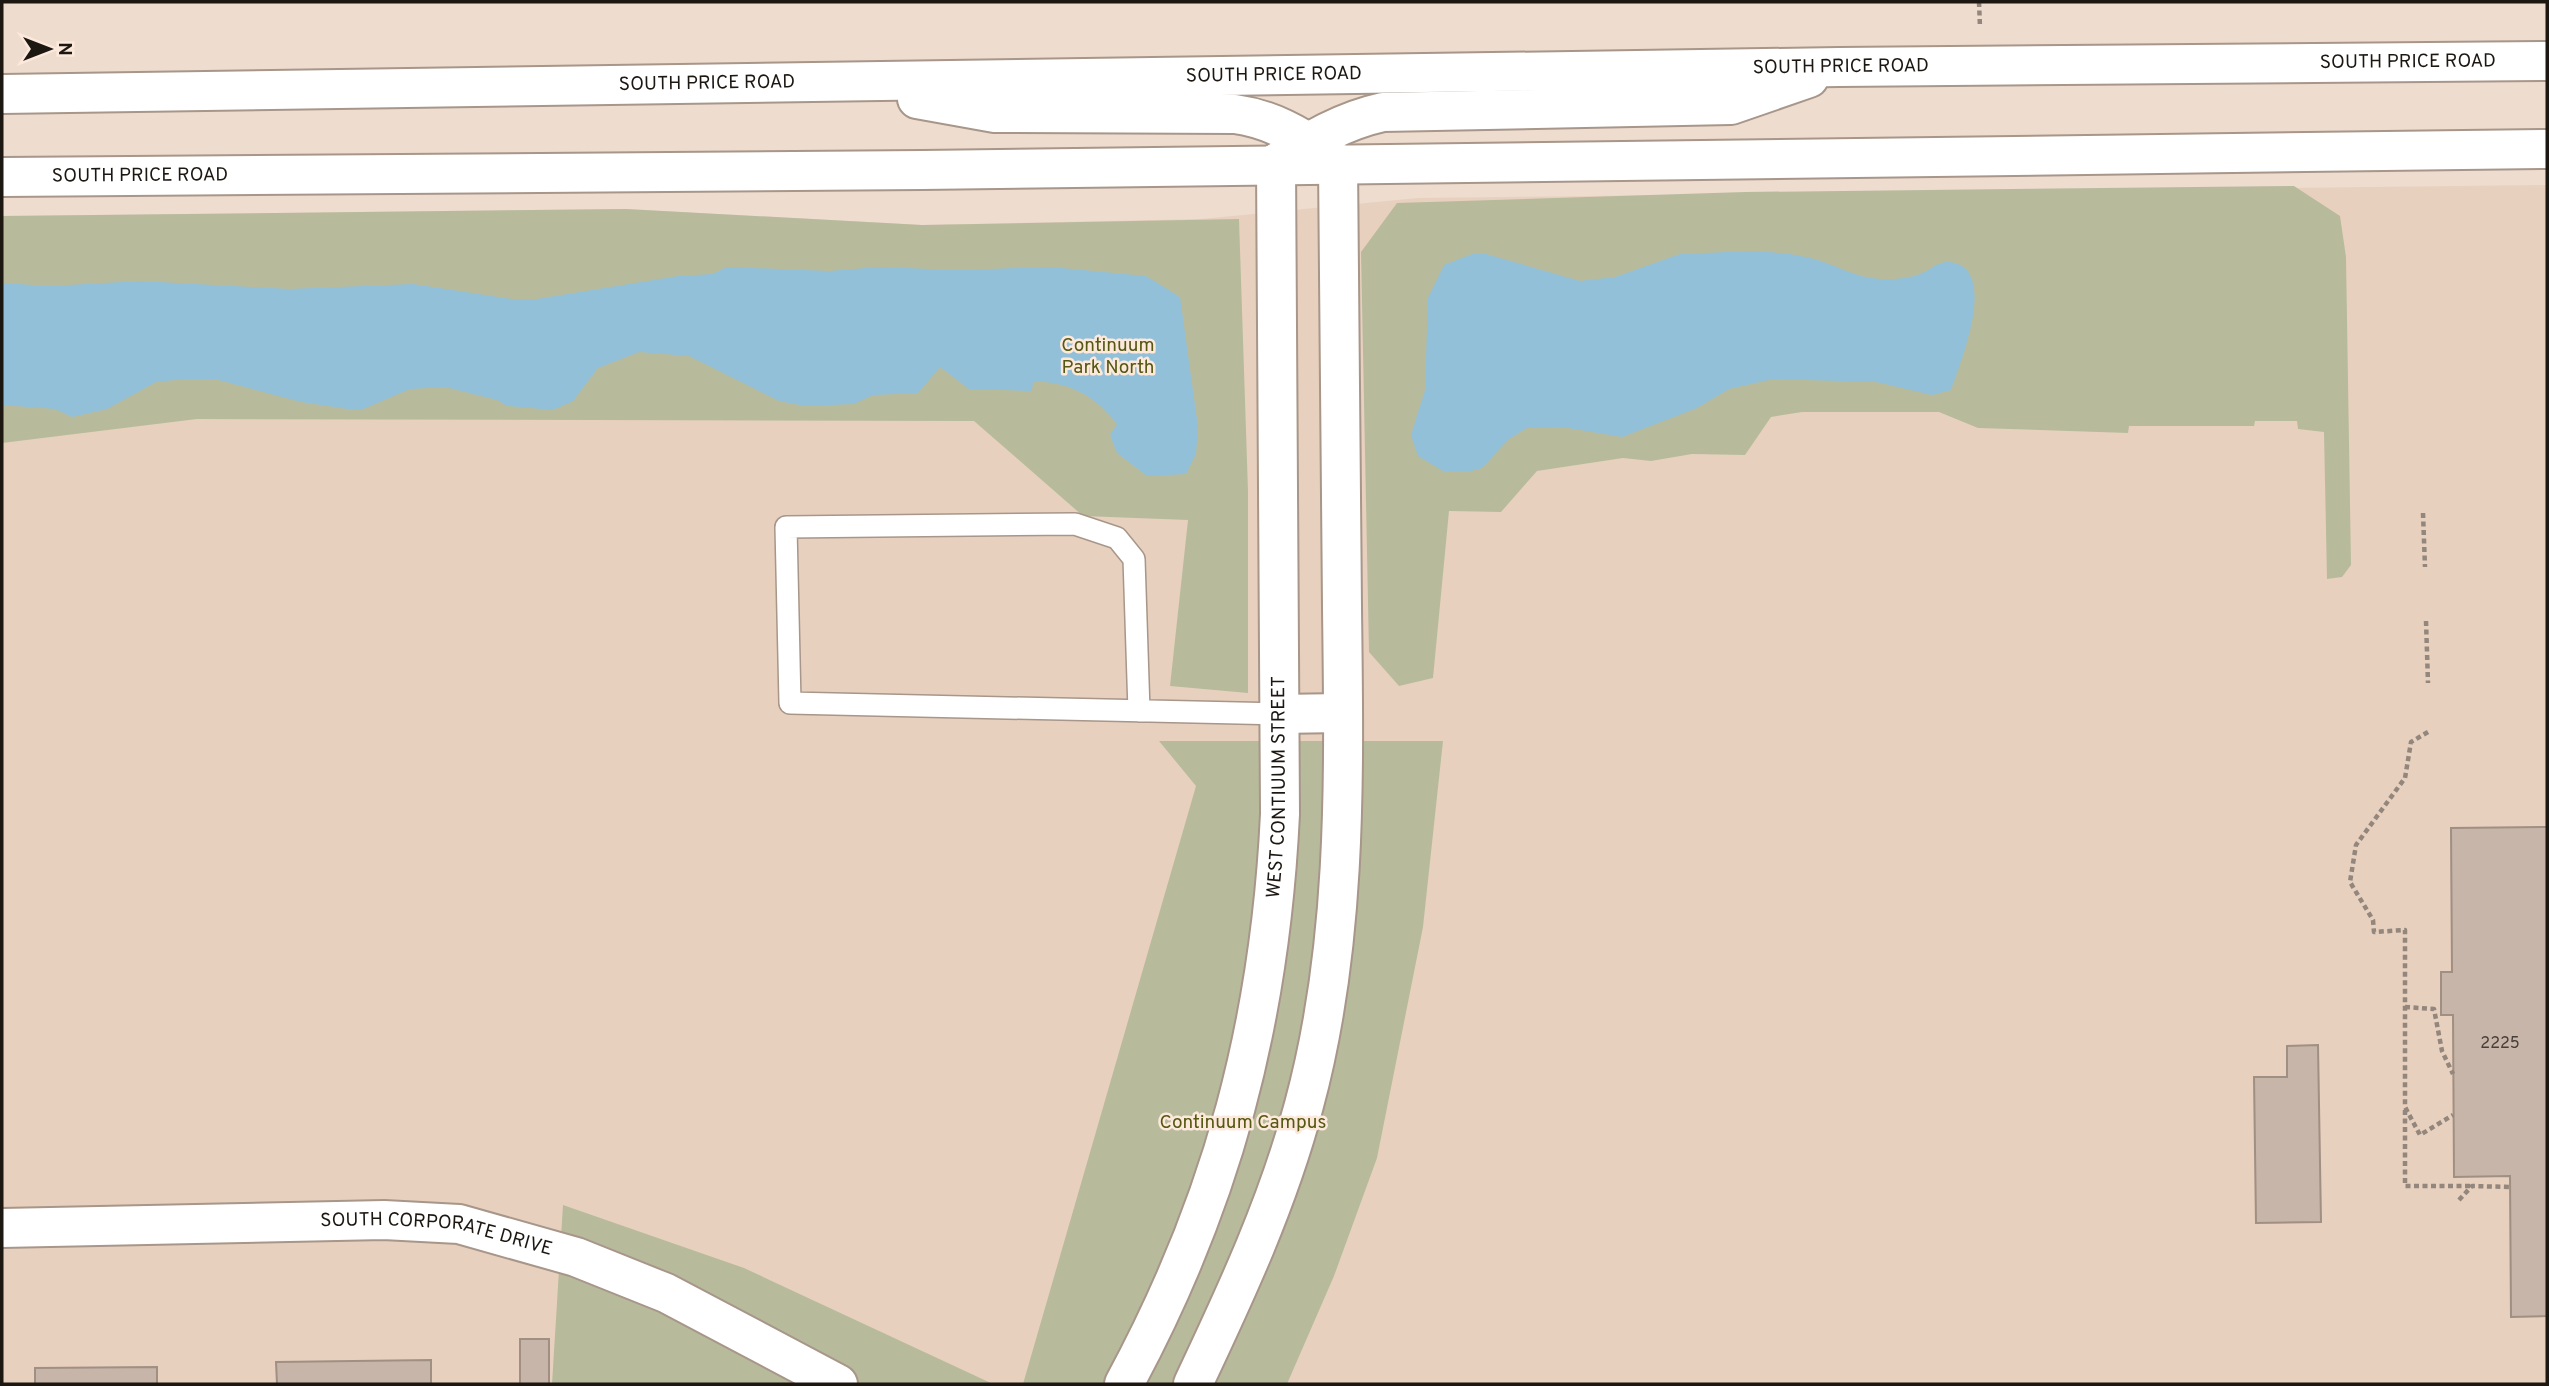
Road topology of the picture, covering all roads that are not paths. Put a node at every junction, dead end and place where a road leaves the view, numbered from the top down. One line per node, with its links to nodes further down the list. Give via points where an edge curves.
1 (2547, 61): 2 (main road, SOUTH PRICE ROAD)
2 (1839, 67): 3 (main road, SOUTH PRICE ROAD); 6 (main road, via 1731,105 1383,112 1353,118)
3 (836, 83): 4 (main road, SOUTH PRICE ROAD); 6 (main road, via 995,113 1257,117)
4 (2, 94)
5 (2547, 149): 6 (main road)
6 (1323, 152): 7 (main road); 10 (main road)
7 (1276, 163): 8 (main road, SOUTH PRICE ROAD); 11 (main road, WEST CONTIUUM STREET)
8 (2, 177)
9 (1139, 711): 9 (lane, via 790,703 786,527 1075,524 1117,538 1134,559); 11 (lane)
10 (1343, 713): 11 (main road); 15 (main road, via 1343,830 1336,922 1305,1104 1256,1248)
11 (1278, 714): 14 (main road, WEST CONTIUUM STREET, via 1277,880 1251,1051 1205,1211)
12 (2, 1228): 13 (main road, SOUTH CORPORATE DRIVE, via 384,1220 459,1224 576,1257 666,1293)
13 (838, 1384)
14 (1124, 1384)
15 (1193, 1384)

